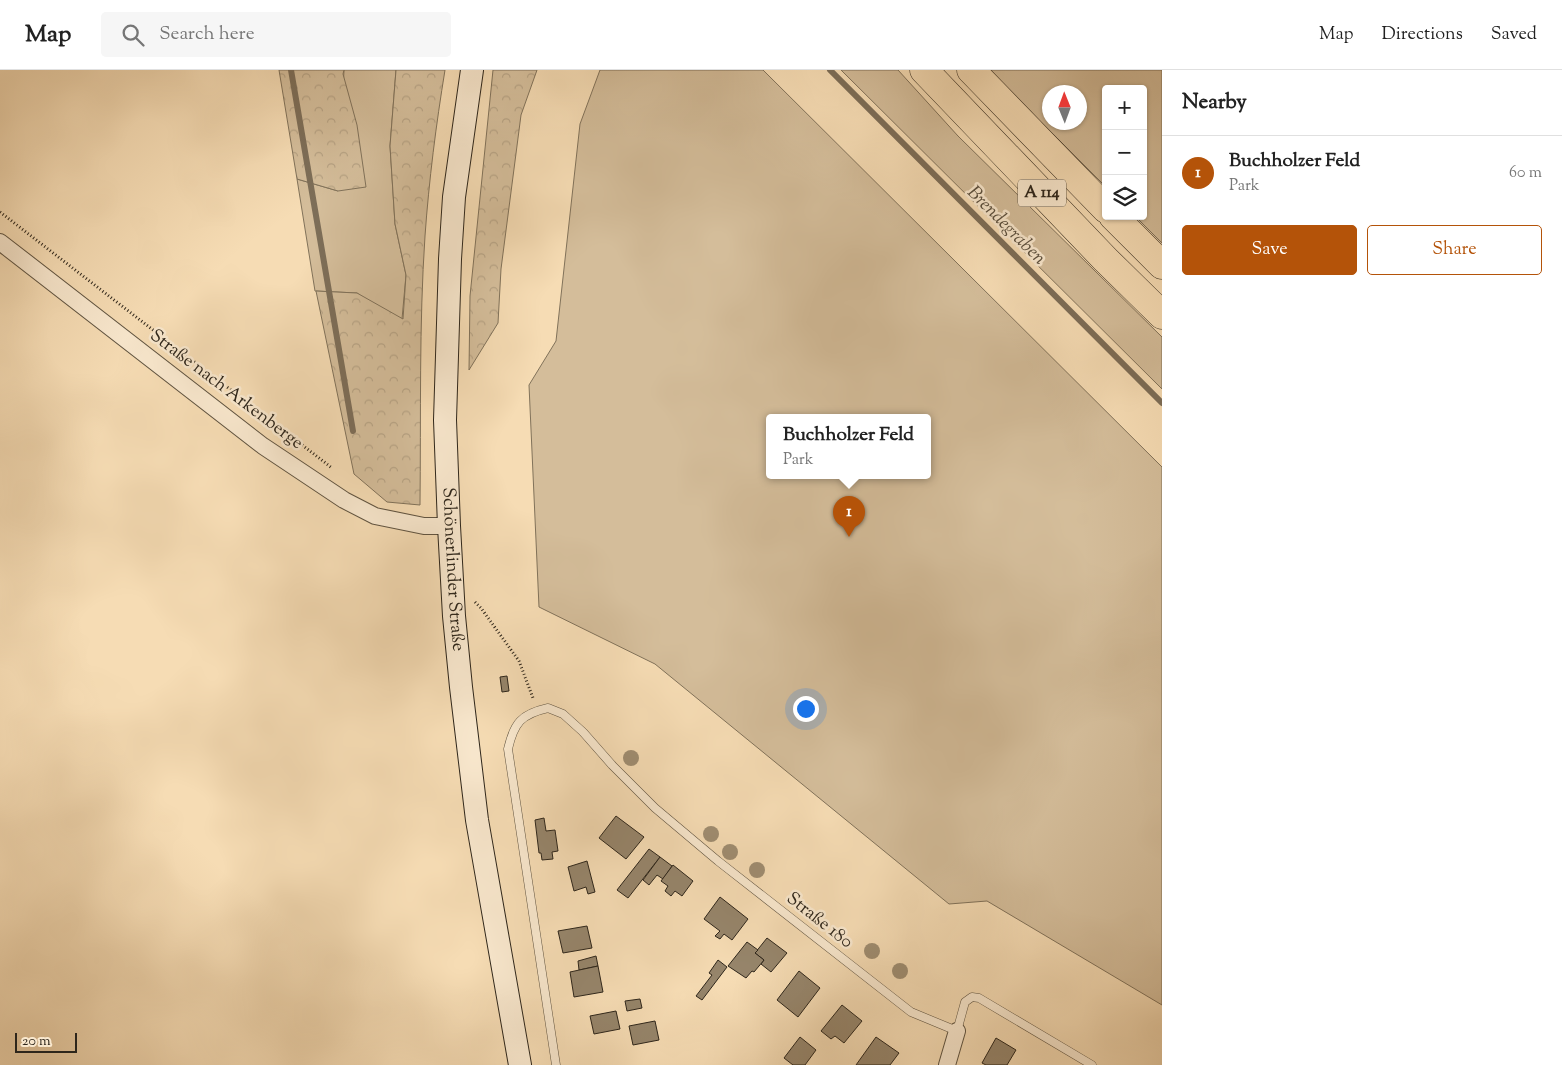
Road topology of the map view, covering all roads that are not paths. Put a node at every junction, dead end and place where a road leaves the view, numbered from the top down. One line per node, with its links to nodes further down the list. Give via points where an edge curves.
1 (472, 70): 9 (main road, Schönerlinder Straße, via 454,197 449,268 445,420)
2 (924, 70): 8 (highway, A 114)
3 (971, 70): 4 (highway, A 114)
4 (1102, 205)
5 (1117, 220): 7 (highway)
6 (0, 242): 9 (street, Straße nach Arkenberge, via 263,446 344,500 376,516 424,526)
7 (1162, 265)
8 (1162, 314)
9 (449, 526): 11 (main road, Schönerlinder Straße, via 460,678 477,820)
10 (957, 1031): 12 (lane, Straße 180, via 911,1012 718,861 662,814 583,732 563,714 548,708 524,717 512,730 508,749); 13 (street); 14 (lane, via 965,1002 972,997 979,998)
11 (520, 1065)
12 (556, 1065)
13 (947, 1065)
14 (1092, 1065)

